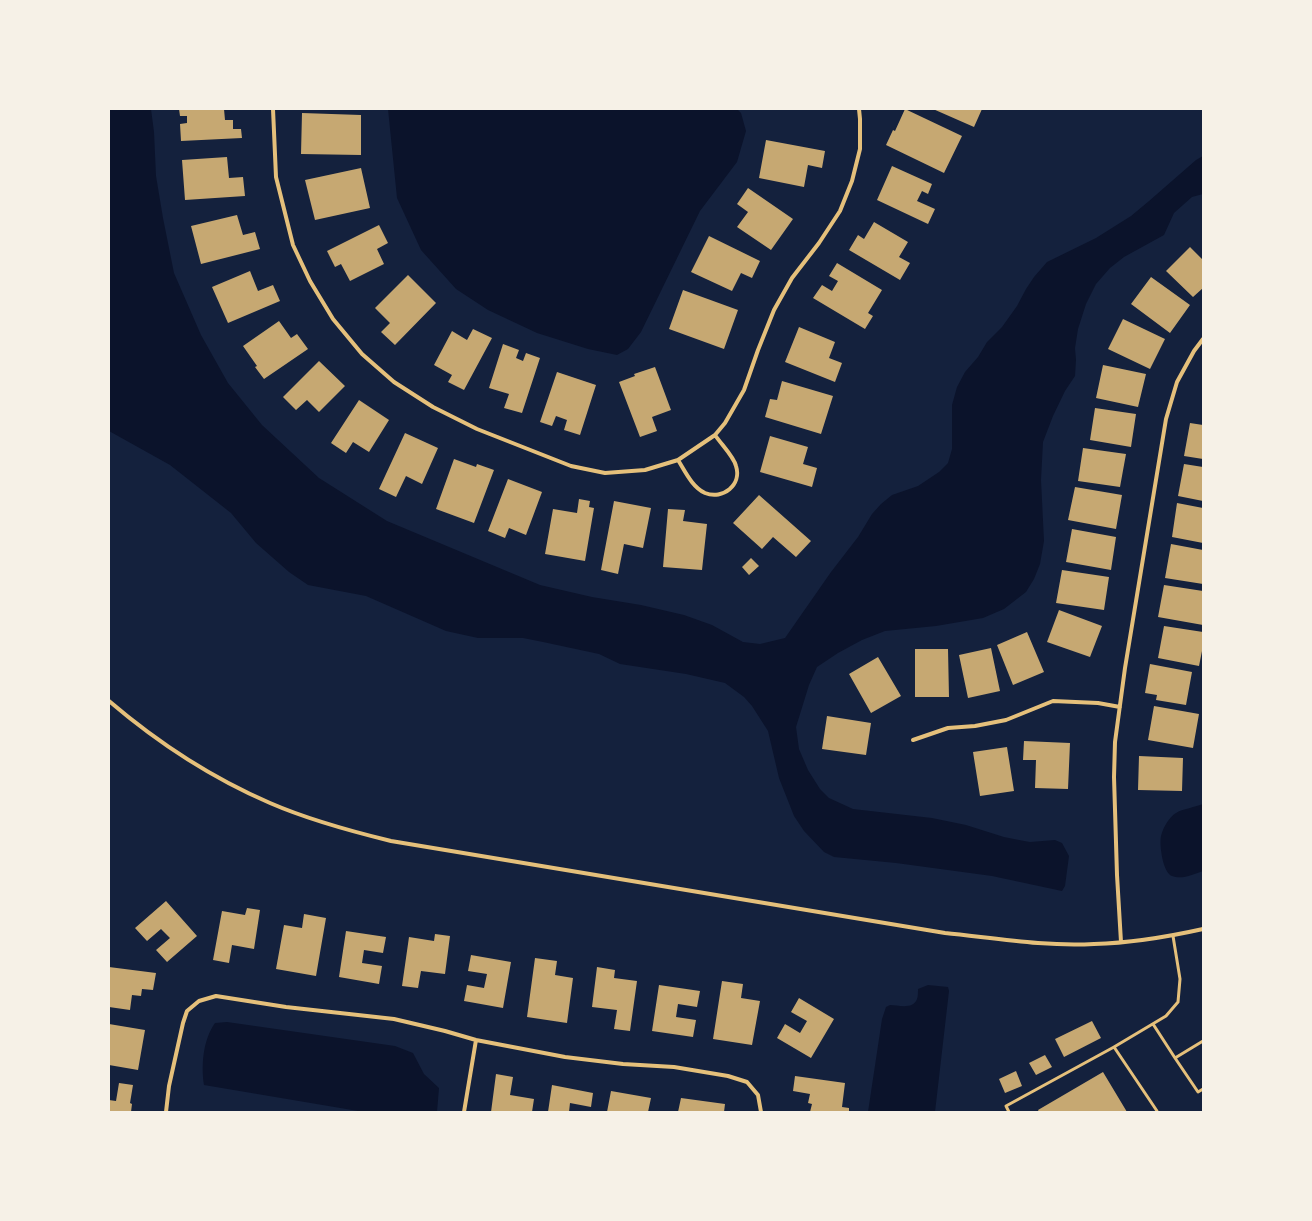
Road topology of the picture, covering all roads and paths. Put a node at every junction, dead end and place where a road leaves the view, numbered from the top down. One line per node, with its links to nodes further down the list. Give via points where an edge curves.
1 (273, 109): 5 (street, via 276,177 293,245 310,281 333,319 362,354 394,382 433,407 477,429 571,466 605,473 645,470)
2 (859, 109): 4 (street, via 860,149 852,181 840,211 792,278 774,310 744,390)
3 (1203, 339): 7 (street, via 1177,382 1166,419)
4 (715, 435): 5 (street); 5 (street, via 736,464 736,483 729,491 720,495 706,493 695,485)
5 (678, 460)
6 (109, 701): 11 (street, via 169,747 222,780 270,803 340,828 391,841 946,933 1062,944)
7 (1120, 707): 8 (street, via 1098,703 1053,701 1006,720 948,728); 11 (street, via 1114,777)
8 (912, 740)
9 (1203, 929): 10 (street)
10 (1173, 936): 11 (street); 12 (lane, via 1180,979 1178,1002 1166,1016)
11 (1121, 942)
12 (1153, 1024): 15 (lane); 16 (lane)
13 (476, 1040): 18 (street, via 394,1019 216,996 199,1001 187,1011 169,1086); 19 (street); 20 (street, via 565,1058 674,1067 728,1076 747,1082 758,1095)
14 (1203, 1041): 16 (lane)
15 (1114, 1047): 21 (lane, via 1006,1106); 22 (lane, via 1158,1111)
16 (1175, 1058): 17 (lane, via 1198,1092)
17 (1203, 1089)
18 (166, 1112)
19 (464, 1112)
20 (761, 1112)
21 (1010, 1112)
22 (1156, 1112)

